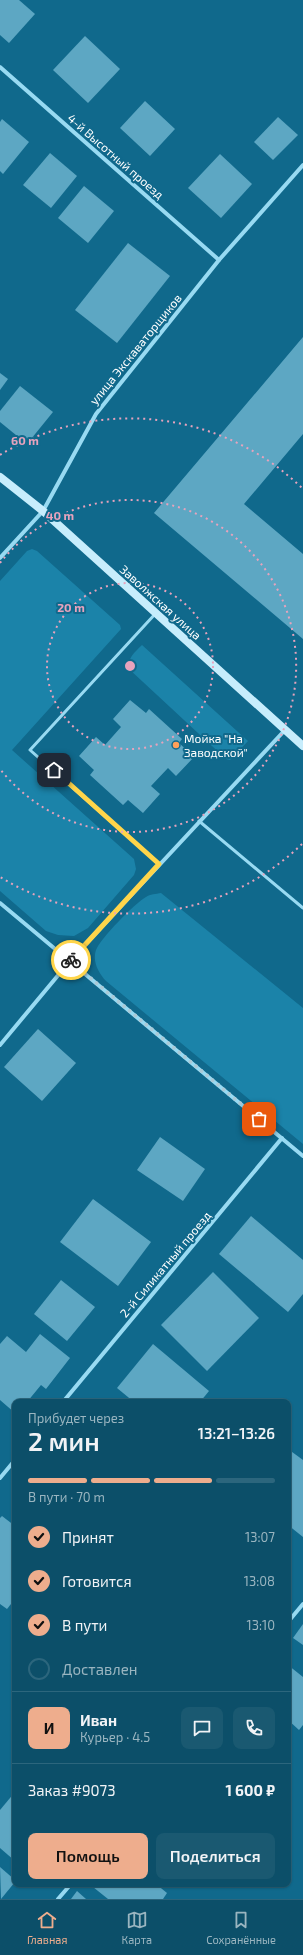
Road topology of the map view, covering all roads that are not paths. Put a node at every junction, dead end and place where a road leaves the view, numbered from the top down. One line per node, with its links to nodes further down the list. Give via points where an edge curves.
1 (0, 67): 3 (street, 4-й Высотный проезд)
2 (303, 165): 3 (street, улица Экскаваторщиков)
3 (219, 260): 5 (street, улица Экскаваторщиков, via 96,414)
4 (0, 477): 5 (main road, Заволжская улица)
5 (43, 512): 6 (street, улица Экскаваторщиков); 7 (main road, Заволжская улица)
6 (0, 558)
7 (156, 613): 8 (main road, Заволжская улица); 11 (lane, via 30,750)
8 (285, 730): 9 (main road, Заволжская улица); 10 (street)
9 (303, 746)
10 (199, 821): 11 (street); 13 (lane)
11 (159, 864): 14 (street)
12 (0, 903): 14 (street)
13 (303, 908)
14 (70, 961): 15 (street); 16 (street)
15 (0, 1046)
16 (282, 1138): 17 (street); 18 (street, 2-й Силикатный проезд)
17 (303, 1156)
18 (65, 1399)
19 (12, 1464): 20 (street)
20 (0, 1478)
21 (303, 1604): 22 (street)
22 (291, 1618)
23 (68, 1887): 24 (street)
24 (58, 1899)

